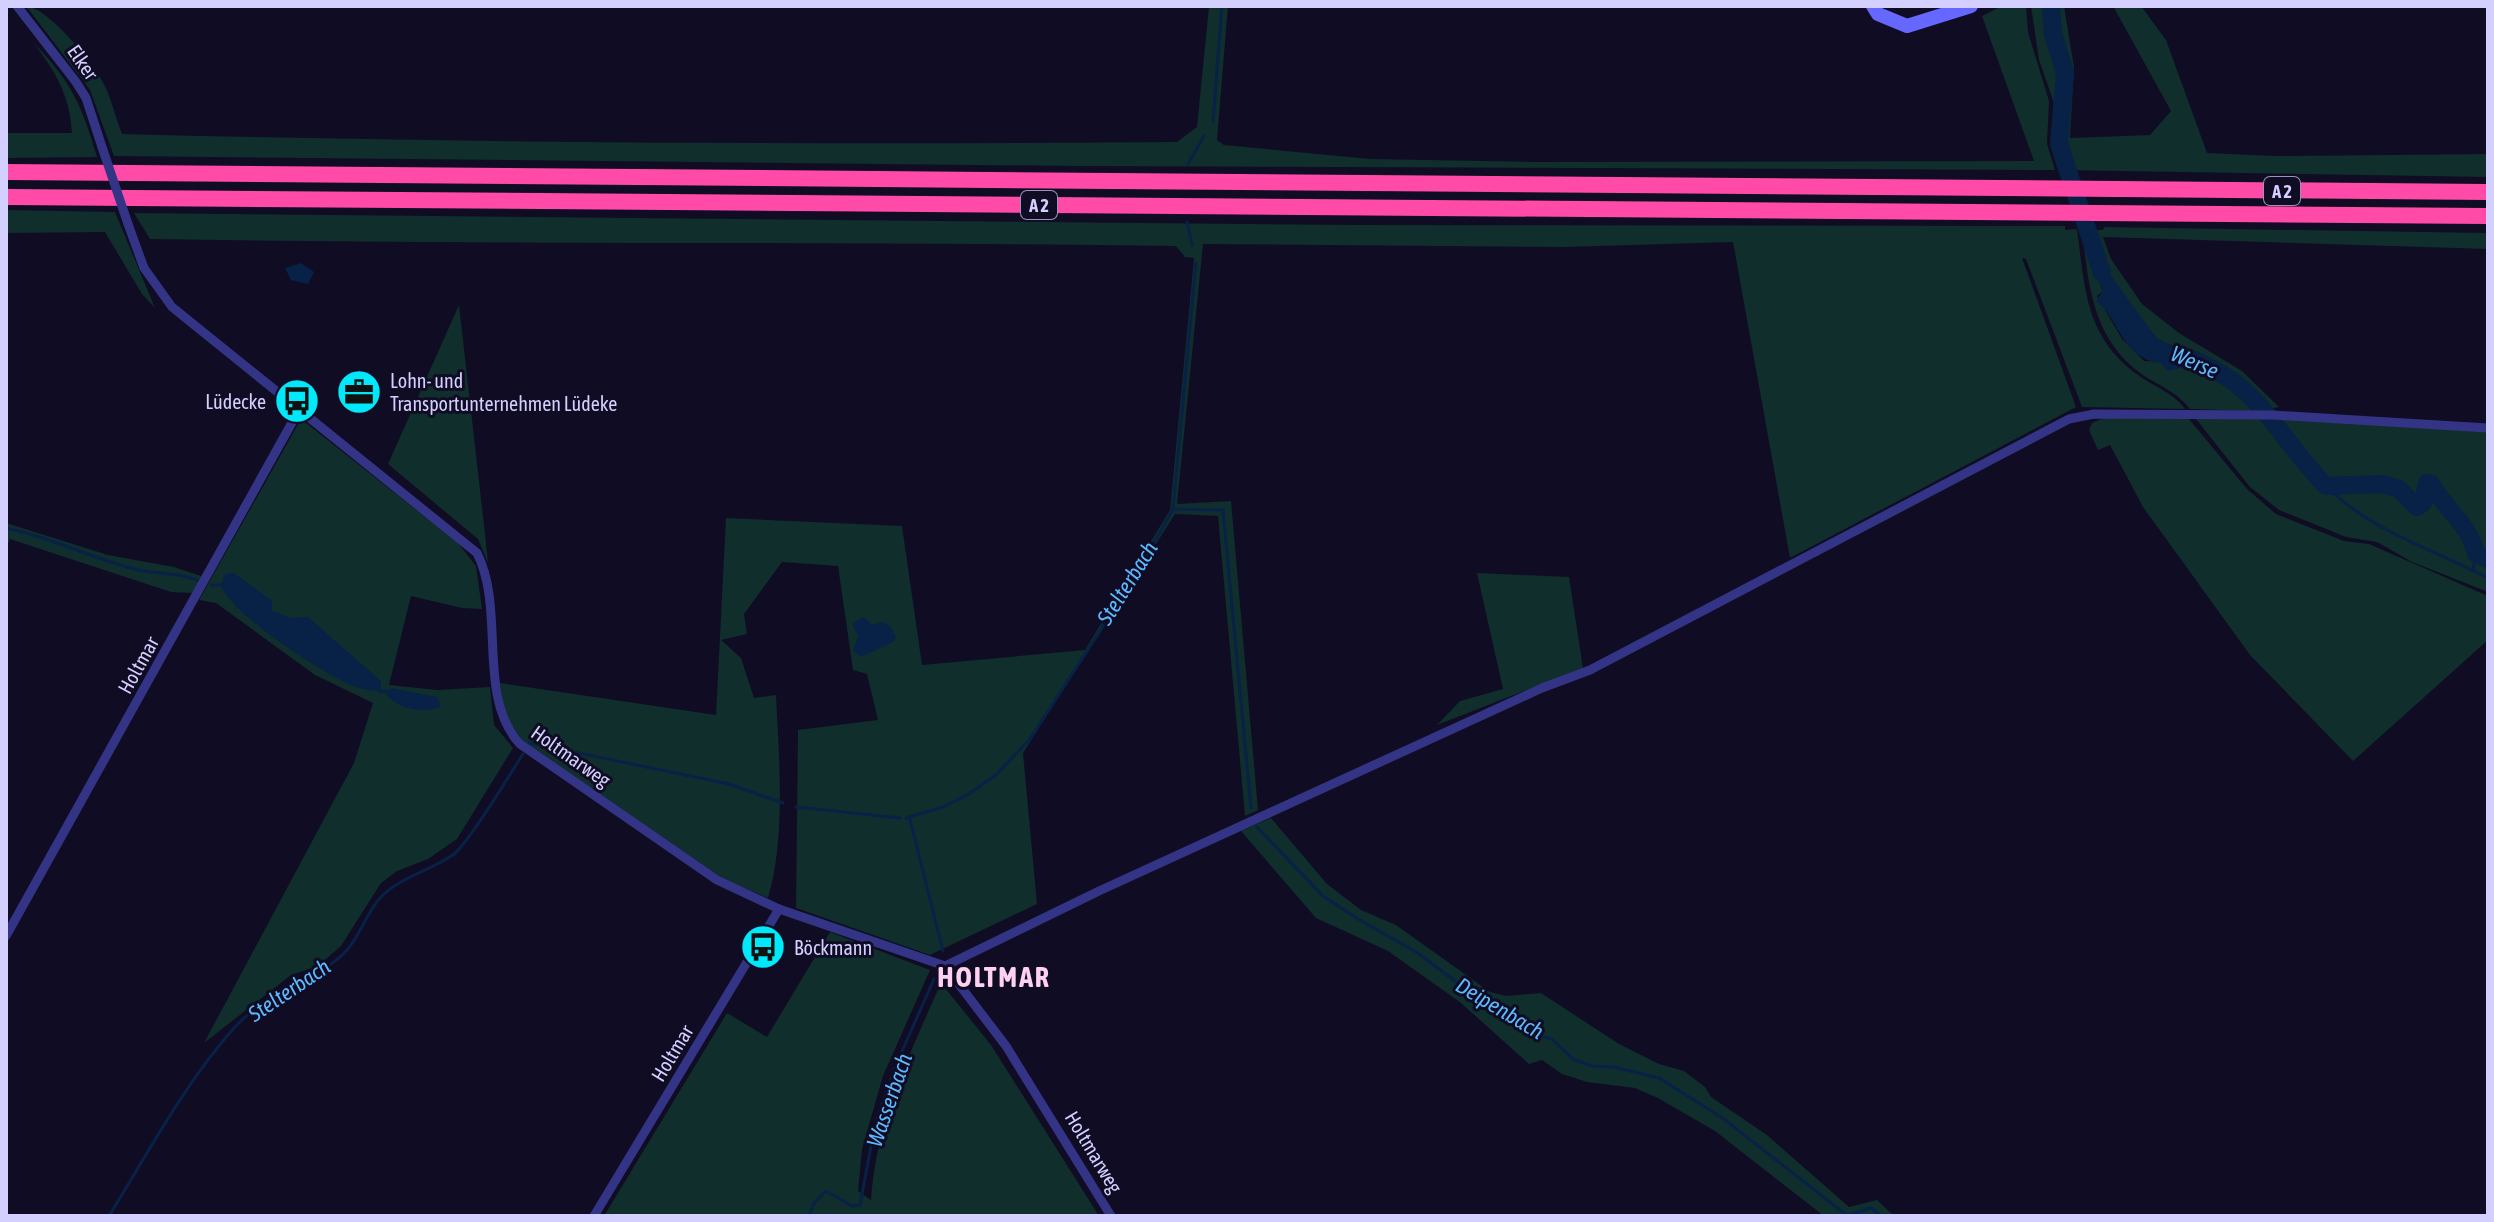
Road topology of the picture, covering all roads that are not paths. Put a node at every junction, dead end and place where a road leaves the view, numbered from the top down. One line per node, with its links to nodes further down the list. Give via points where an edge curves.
1 (17, 6): 8 (street, Elker, bridge, via 86,98)
2 (1873, 6): 3 (street, via 1878,14 1907,26)
3 (1971, 6)
4 (6, 172): 5 (highway, A 2)
5 (2488, 192)
6 (6, 197): 7 (highway, A 2)
7 (2488, 216)
8 (128, 224): 9 (street, Holtmarweg, via 144,268 172,307)
9 (299, 410): 11 (street, Holtmarweg, via 477,553 487,579 500,711 520,744 717,880); 12 (street, Holtmar)
10 (2488, 428): 13 (street, via 2273,415 2094,414 2069,419 1590,670)
11 (779, 909): 13 (street, Holtmarweg); 14 (street, Holtmar)
12 (6, 936)
13 (945, 966): 15 (street, Holtmarweg, via 1023,1071)
14 (594, 1216)
15 (1111, 1216)

